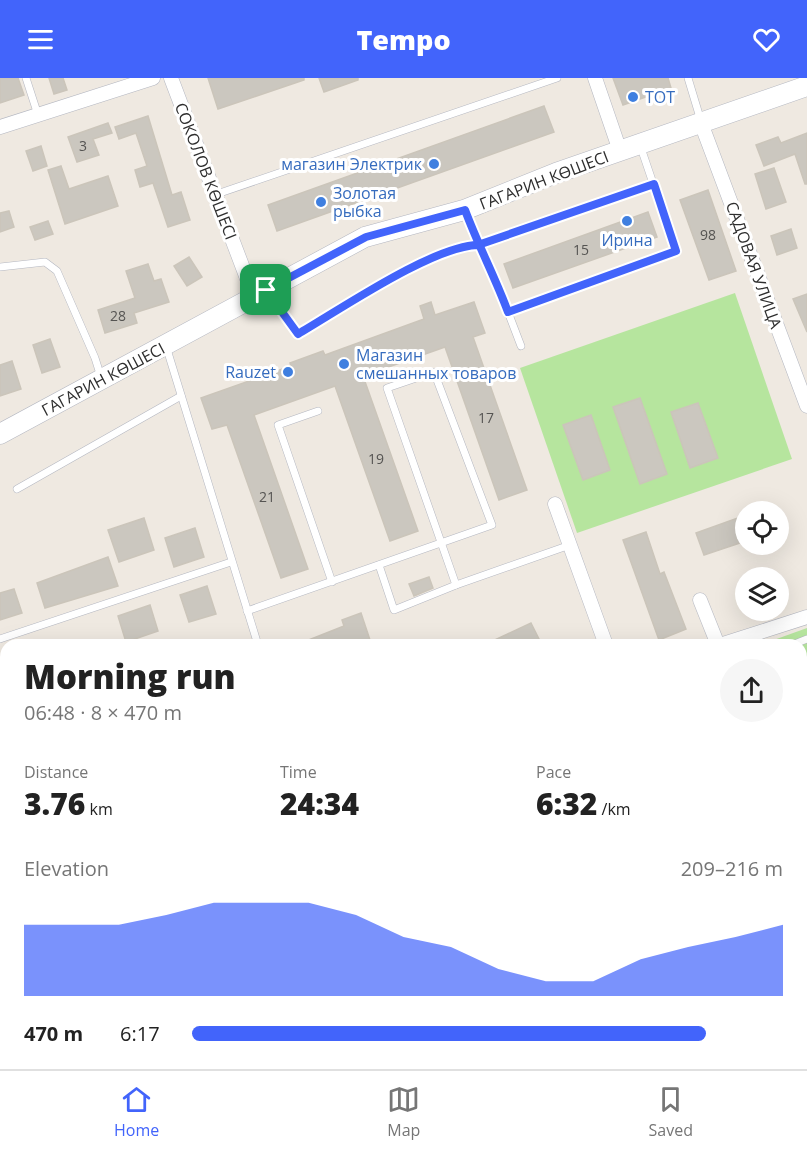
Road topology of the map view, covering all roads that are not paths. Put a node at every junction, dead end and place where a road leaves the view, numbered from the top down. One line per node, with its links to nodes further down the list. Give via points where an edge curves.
1 (26, 78): 8 (lane)
2 (153, 78): 8 (street)
3 (171, 78): 14 (street, СОКОЛОВ КӨШЕСІ)
4 (557, 78): 14 (lane)
5 (595, 78): 12 (street)
6 (688, 78): 9 (lane)
7 (807, 86): 9 (street, ГАГАРИН КӨШЕСІ)
8 (38, 115): 10 (street)
9 (702, 123): 11 (street, ГАГАРИН КӨШЕСІ); 24 (street, САДОВАЯ УЛИЦА)
10 (0, 128)
11 (640, 144): 12 (street, ГАГАРИН КӨШЕСІ); 13 (lane)
12 (620, 151): 15 (street, ГАГАРИН КӨШЕСІ)
13 (654, 184): 16 (lane); 19 (lane, via 676,251)
14 (214, 195): 18 (street, СОКОЛОВ КӨШЕСІ)
15 (465, 210): 16 (lane); 18 (street, ГАГАРИН КӨШЕСІ, via 366,237)
16 (478, 245): 18 (lane, via 465,245 436,255 298,334); 19 (lane)
17 (0, 267): 22 (lane, via 45,262 57,270)
18 (260, 294): 20 (street, ГАГАРИН КӨШЕСІ)
19 (508, 312): 21 (lane)
20 (166, 345): 22 (street, ГАГАРИН КӨШЕСІ); 23 (lane)
21 (520, 346)
22 (102, 380): 26 (street, ГАГАРИН КӨШЕСІ)
23 (182, 396): 27 (lane); 31 (lane)
24 (807, 406)
25 (318, 411): 33 (lane, via 278,425)
26 (0, 435)
27 (17, 489)
28 (555, 504): 30 (street)
29 (441, 543): 29 (lane, via 387,388 434,372 492,525); 32 (lane); 34 (lane)
30 (570, 545): 34 (lane); 40 (street)
31 (231, 562): 36 (lane); 38 (lane)
32 (379, 565): 33 (lane); 34 (lane, via 394,610)
33 (332, 582): 36 (lane)
34 (456, 585)
35 (700, 600): 41 (street)
36 (247, 611): 39 (lane)
37 (807, 616): 42 (street)
38 (0, 639)
39 (256, 639)
40 (604, 639)
41 (716, 639)
42 (737, 639)

